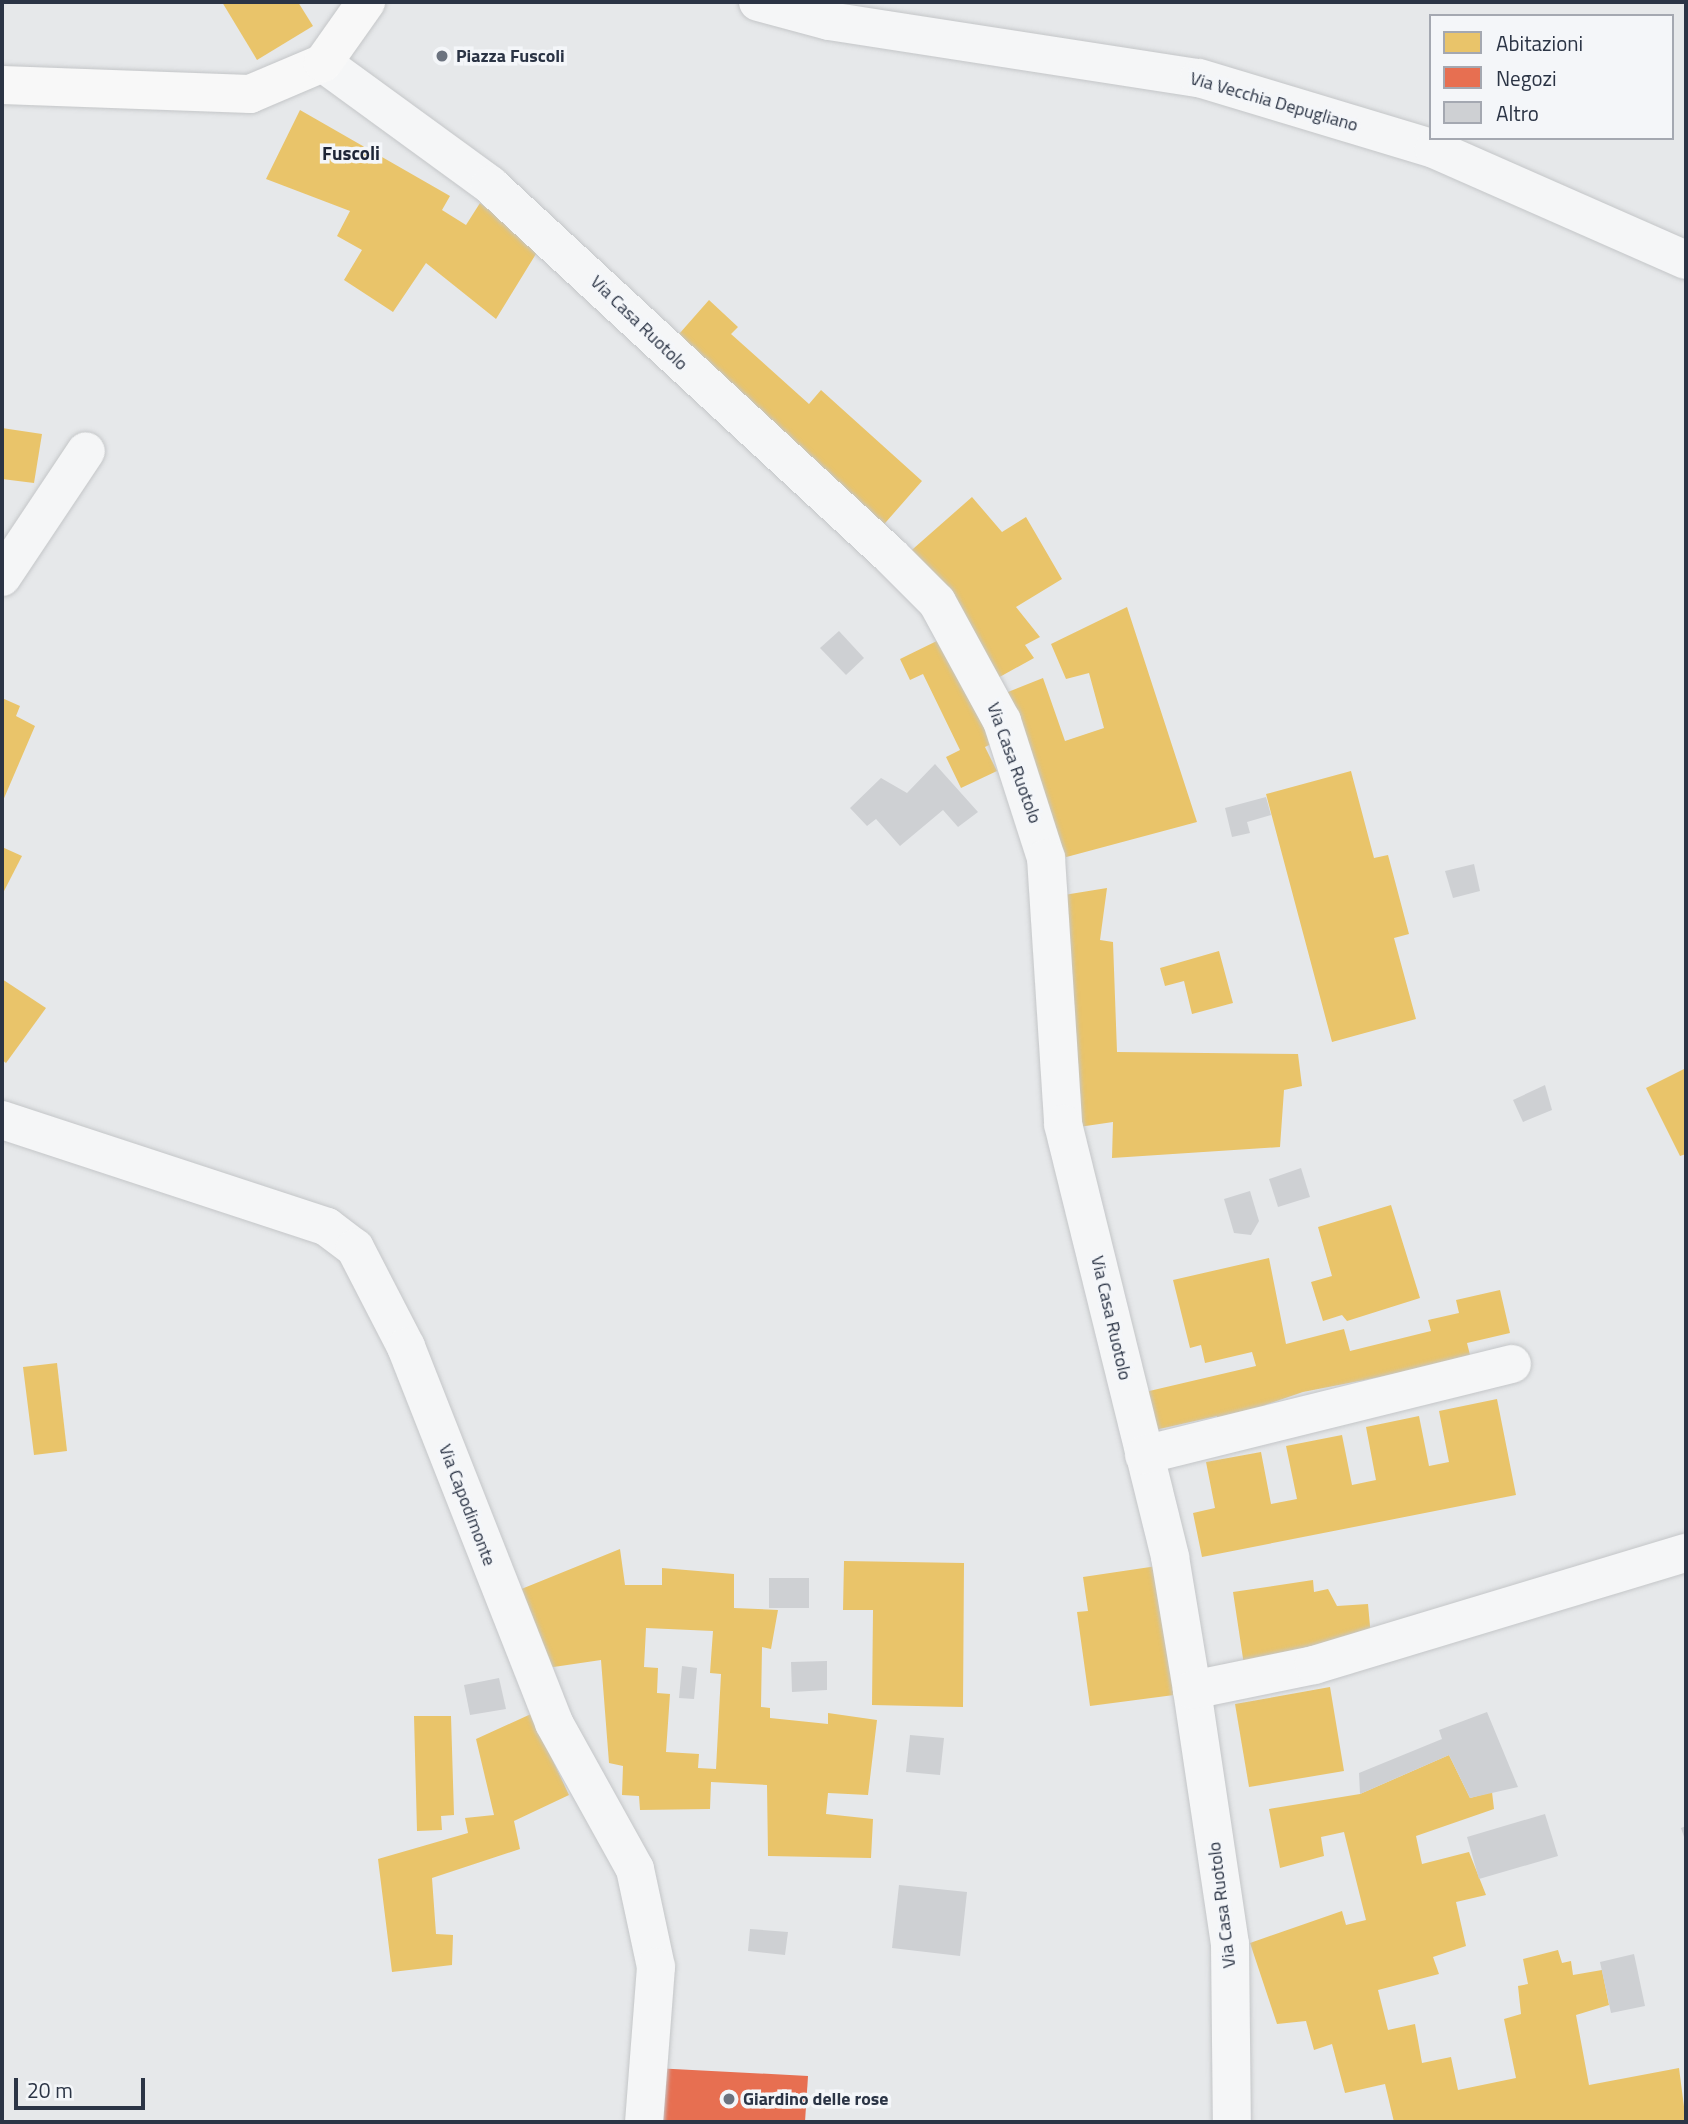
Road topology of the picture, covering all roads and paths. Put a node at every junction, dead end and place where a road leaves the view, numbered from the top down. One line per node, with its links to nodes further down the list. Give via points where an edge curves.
1 (758, 2): 5 (street, Via Vecchia Depugliano, via 829,21 1199,78 1434,149)
2 (363, 4): 3 (street)
3 (323, 63): 4 (street, via 250,94 109,94); 10 (street, Via Casa Ruotolo, via 490,185 891,556 937,602 961,639 1002,721 1046,858 1063,1124)
4 (2, 85)
5 (1686, 260)
6 (86, 451): 7 (street)
7 (2, 577)
8 (2, 1120): 13 (street, Via Capodimonte, via 327,1227 355,1248 406,1347 554,1723 635,1869 656,1967)
9 (1512, 1364): 10 (street)
10 (1144, 1455): 12 (street, Via Casa Ruotolo, via 1170,1557)
11 (1686, 1553): 12 (street, via 1314,1665)
12 (1192, 1690): 14 (street, Via Casa Ruotolo, via 1230,1944)
13 (644, 2122)
14 (1232, 2122)

